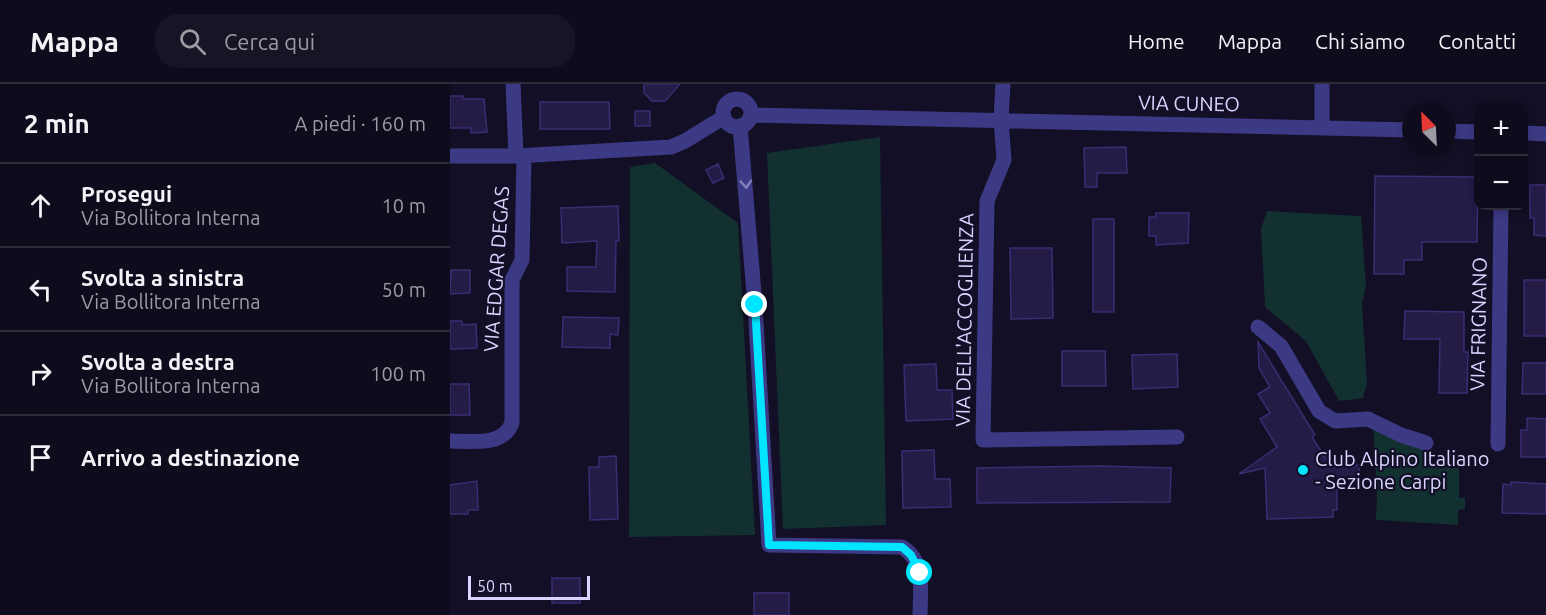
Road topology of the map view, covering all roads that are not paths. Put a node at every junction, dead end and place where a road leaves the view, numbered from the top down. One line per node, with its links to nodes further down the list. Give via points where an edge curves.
1 (513, 84): 15 (street)
2 (1003, 84): 6 (street)
3 (1322, 84): 8 (street)
4 (734, 92): 5 (street); 7 (street, via 750,108)
5 (724, 117): 7 (street, via 732,125); 15 (street, via 671,147)
6 (1001, 119): 7 (street, VIA CUNEO); 8 (street, VIA CUNEO); 18 (street, VIA DELL'ACCOGLIENZA, via 1004,160 987,201 983,440)
7 (746, 121): 22 (street, one-way to 22, via 769,545 902,547 919,568)
8 (1322, 127): 9 (street, VIA CUNEO)
9 (1402, 130)
10 (1456, 131): 11 (street)
11 (1474, 132)
12 (1528, 134): 13 (street)
13 (1546, 134)
14 (450, 156): 15 (street)
15 (520, 156): 19 (street, VIA EDGAR DEGAS, via 522,260 512,280 512,423 501,438)
16 (1501, 210): 21 (street, VIA FRIGNANO)
17 (1258, 327): 20 (street, via 1281,346 1319,411 1335,421 1368,419)
18 (1177, 437)
19 (450, 441)
20 (1426, 443)
21 (1498, 444)
22 (920, 615)

